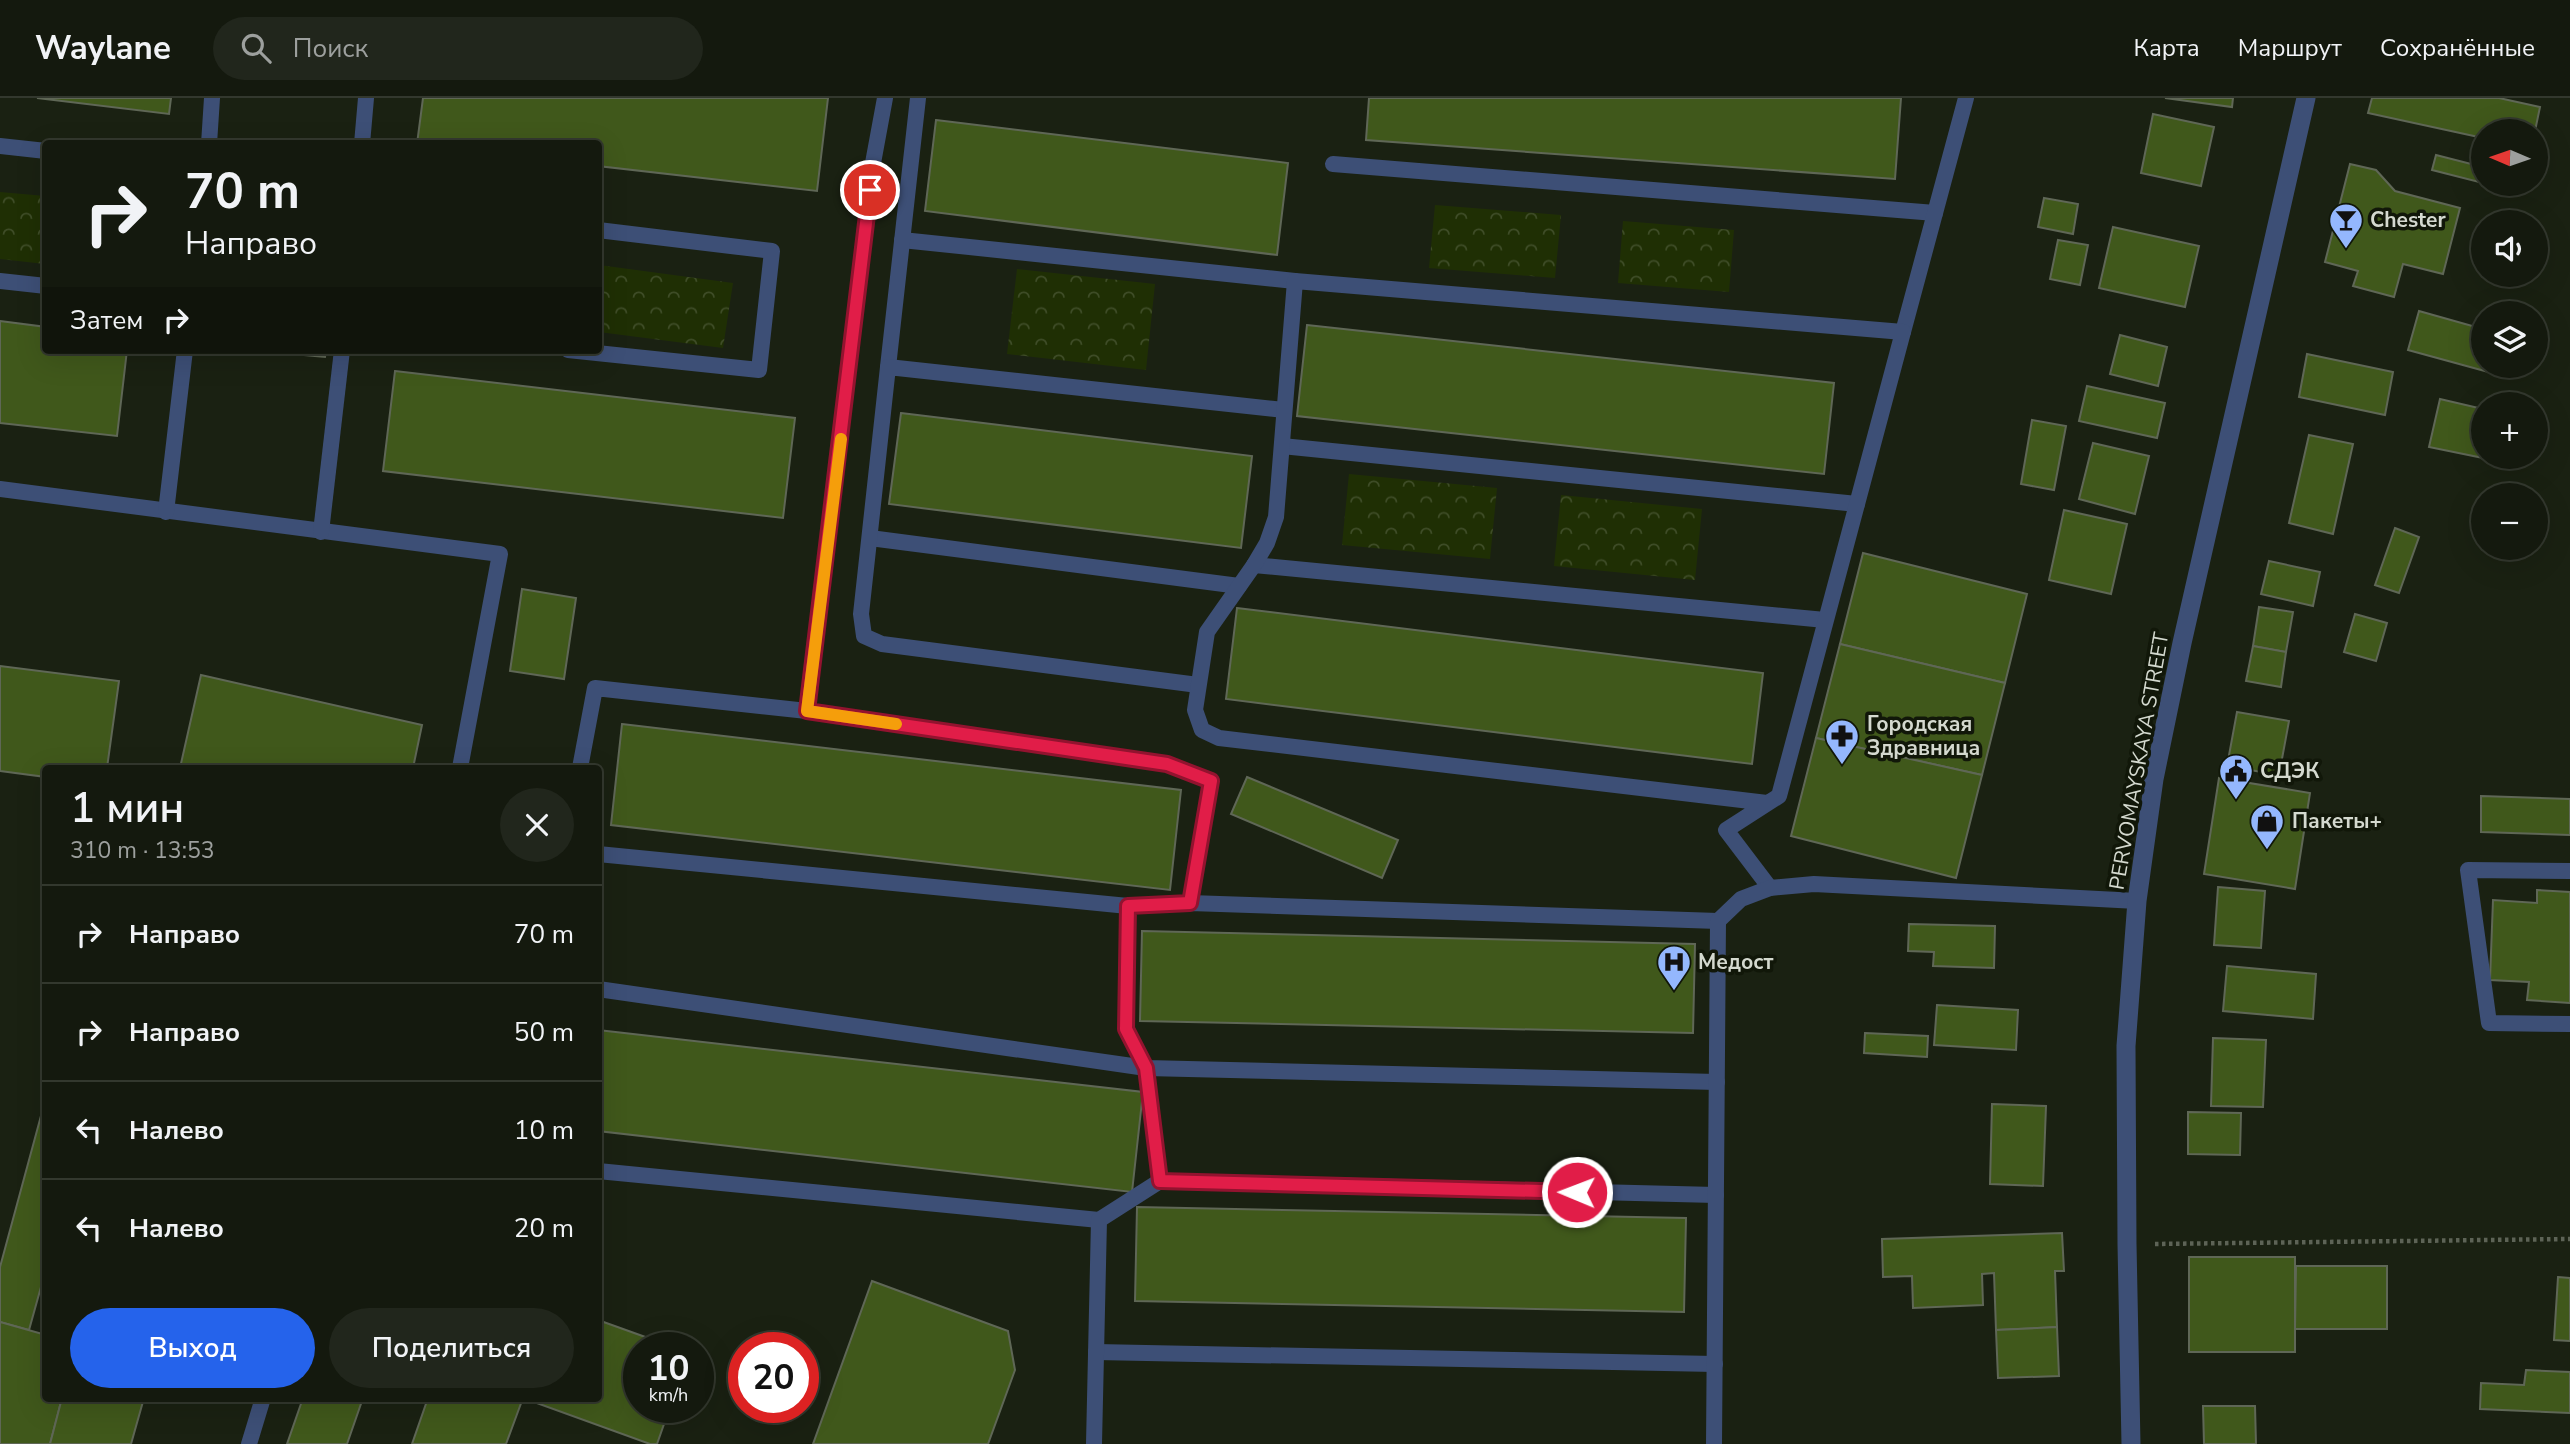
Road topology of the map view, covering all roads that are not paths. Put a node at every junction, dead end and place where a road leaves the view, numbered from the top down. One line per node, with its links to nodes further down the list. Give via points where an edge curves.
1 (212, 98): 7 (lane)
2 (366, 98): 8 (lane)
3 (885, 98): 34 (lane, via 873,163)
4 (918, 98): 14 (lane)
5 (1966, 98): 12 (lane)
6 (2305, 98): 41 (street, PERVOMAYSKAYA STREET, via 2182,643 2154,779)
7 (209, 140)
8 (362, 140)
9 (0, 146): 10 (lane)
10 (42, 151)
11 (1333, 164): 12 (lane)
12 (1935, 213): 18 (lane)
13 (602, 230): 19 (lane, via 772,251 759,369)
14 (902, 240): 16 (lane); 22 (lane)
15 (0, 281): 17 (lane)
16 (1295, 281): 18 (lane); 23 (lane)
17 (42, 286)
18 (1903, 332): 26 (lane)
19 (602, 353)
20 (185, 354): 27 (lane)
21 (342, 354): 28 (lane)
22 (888, 367): 23 (lane); 29 (lane)
23 (1284, 410): 24 (lane)
24 (1282, 446): 26 (lane); 30 (lane, via 1276,517)
25 (0, 489): 27 (lane)
26 (1857, 504): 32 (lane)
27 (166, 512): 28 (lane)
28 (321, 532): 35 (lane, via 500,554)
29 (870, 538): 31 (lane); 33 (lane, via 861,614 863,636 882,644)
30 (1254, 565): 31 (lane); 32 (lane)
31 (1239, 586): 33 (lane, via 1206,632)
32 (1825, 620): 37 (lane, via 1779,796)
33 (1198, 685): 37 (lane, via 1195,710 1202,730 1219,738)
34 (807, 711): 36 (lane, via 595,688); 42 (lane, via 1167,764 1211,781)
35 (461, 765)
36 (581, 765)
37 (1767, 803): 40 (lane, via 1726,830)
38 (602, 854): 43 (lane)
39 (2570, 871): 46 (lane, via 2468,870 2488,1023)
40 (1770, 888): 41 (lane, via 1814,884); 44 (lane, via 1741,898)
41 (2137, 901): 59 (street, PERVOMAYSKAYA STREET, via 2126,1046)
42 (1190, 903): 43 (lane); 44 (lane)
43 (1128, 906): 47 (lane, via 1126,1029)
44 (1718, 921): 48 (lane)
45 (602, 990): 47 (lane)
46 (2570, 1024)
47 (1146, 1068): 48 (lane); 50 (lane)
48 (1717, 1082): 51 (lane)
49 (602, 1171): 52 (lane)
50 (1160, 1181): 51 (lane); 52 (lane)
51 (1716, 1195): 54 (lane)
52 (1100, 1220): 53 (lane)
53 (1096, 1352): 54 (lane); 57 (lane)
54 (1715, 1364): 58 (lane)
55 (262, 1402): 56 (lane)
56 (248, 1444)
57 (1094, 1444)
58 (1714, 1444)
59 (2131, 1444)

